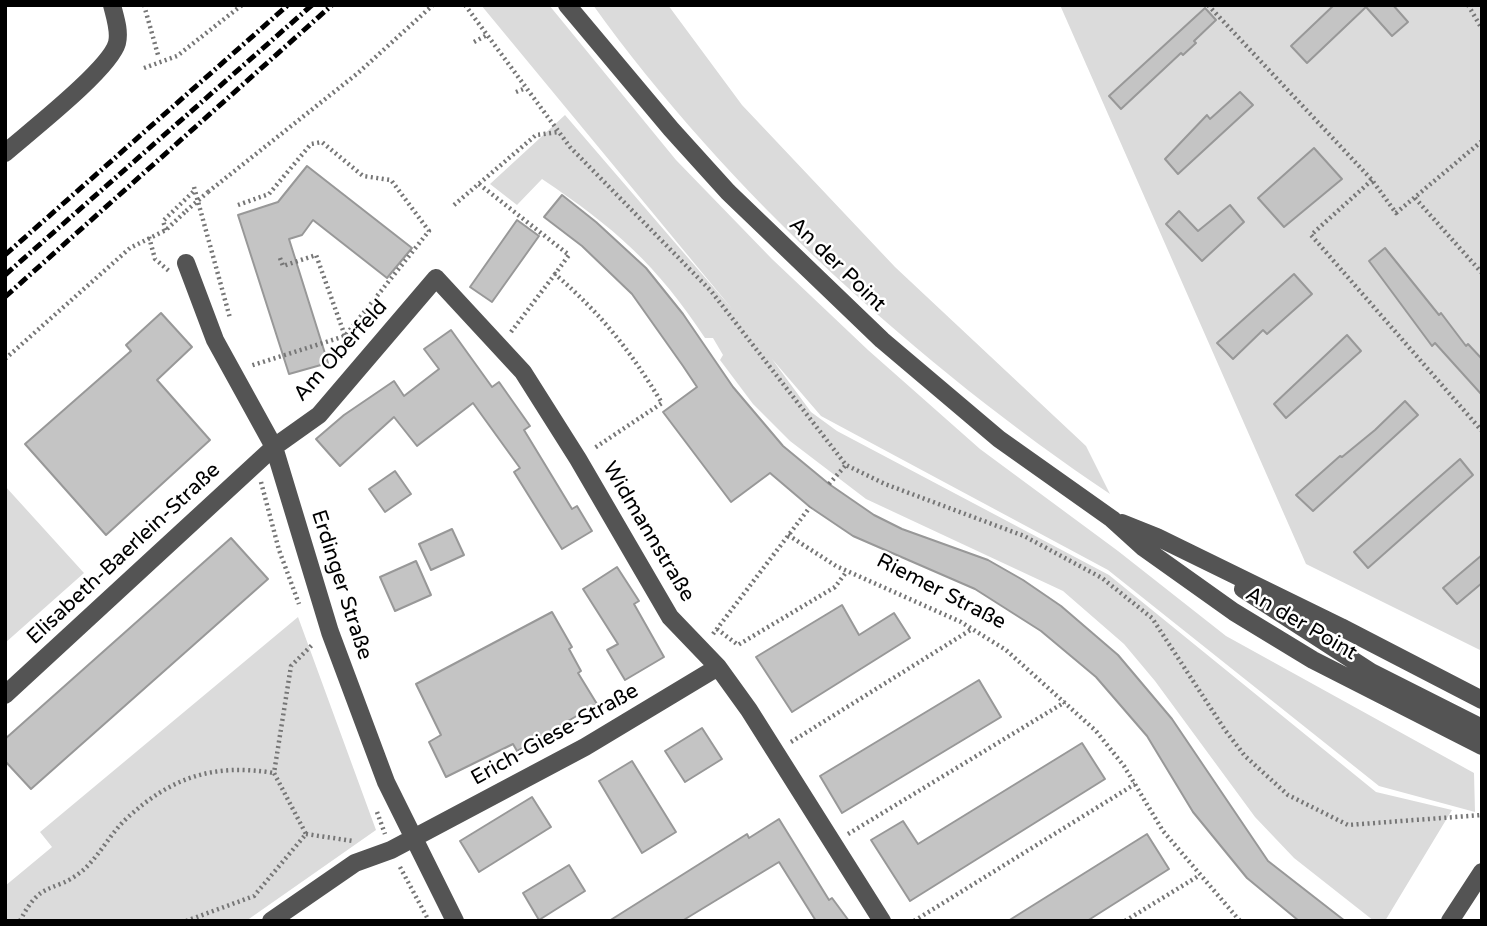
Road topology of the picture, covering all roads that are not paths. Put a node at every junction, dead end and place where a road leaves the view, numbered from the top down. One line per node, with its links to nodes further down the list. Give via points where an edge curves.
1 (113, 5): 3 (street, via 117,43 103,65)
2 (567, 5): 7 (street, An der Point, via 720,183 881,340 999,439)
3 (5, 153)
4 (178, 267): 6 (street, Erdinger Straße)
5 (436, 278): 6 (street, Am Oberfeld, via 318,415); 9 (street, Widmannstraße, via 523,372 670,617)
6 (274, 447): 10 (street, Elisabeth-Baerlein-Straße); 14 (street, Erdinger Straße, via 330,632)
7 (1112, 519): 8 (street, An der Point); 13 (street, An der Point, via 1143,548 1234,612 1313,660)
8 (1205, 563): 11 (street, An der Point); 12 (street, An der Point, via 1371,672)
9 (718, 667): 14 (street, Erich-Giese-Straße, via 585,747); 18 (street, Widmannstraße)
10 (5, 695)
11 (1482, 700)
12 (1482, 728)
13 (1482, 746)
14 (411, 837): 16 (street, Erich-Giese-Straße, via 355,863); 17 (street, Erdinger Straße)
15 (1482, 872): 19 (street)
16 (271, 921)
17 (455, 921)
18 (882, 921)
19 (1450, 921)

